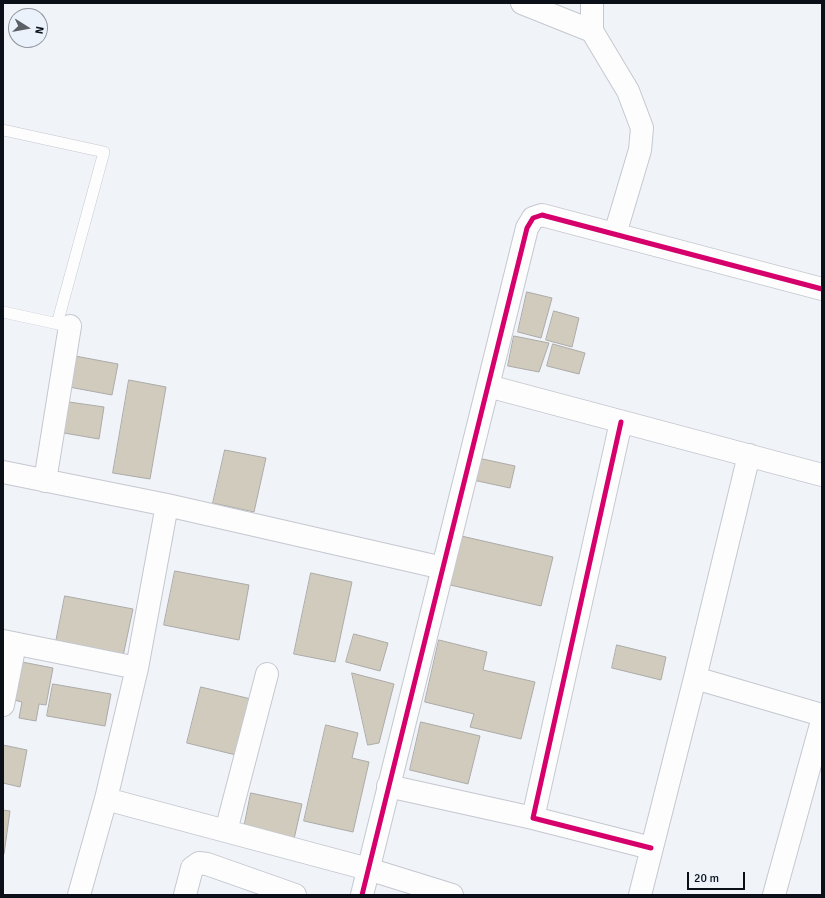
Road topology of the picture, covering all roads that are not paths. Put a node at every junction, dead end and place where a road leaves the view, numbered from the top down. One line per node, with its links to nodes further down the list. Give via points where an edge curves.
1 (522, 3): 3 (street)
2 (592, 3): 3 (street)
3 (592, 31): 5 (street, via 628,91 642,128 640,150)
4 (3, 130): 8 (lane, via 104,152)
5 (614, 234): 6 (street); 9 (street, via 542,215 533,218 527,228)
6 (822, 289)
7 (3, 312): 8 (lane)
8 (64, 325): 14 (street)
9 (488, 386): 10 (street); 16 (street)
10 (621, 422): 11 (street); 26 (street)
11 (749, 455): 13 (street); 20 (street)
12 (3, 472): 14 (street)
13 (822, 475)
14 (45, 481): 15 (street)
15 (167, 506): 16 (street); 18 (street)
16 (443, 568): 24 (street)
17 (9, 642): 18 (street); 21 (street)
18 (137, 668): 25 (street)
19 (267, 674): 27 (street)
20 (695, 678): 22 (street); 28 (street)
21 (3, 705)
22 (822, 715)
23 (822, 721): 36 (street)
24 (388, 786): 26 (street); 29 (street)
25 (106, 799): 27 (street); 30 (street)
26 (533, 818): 28 (street)
27 (226, 831): 29 (street)
28 (651, 848): 35 (street)
29 (368, 870): 33 (street); 34 (street)
30 (79, 895)
31 (185, 895): 32 (street, via 192,868 199,862)
32 (295, 895)
33 (362, 895)
34 (452, 895)
35 (640, 895)
36 (774, 895)

